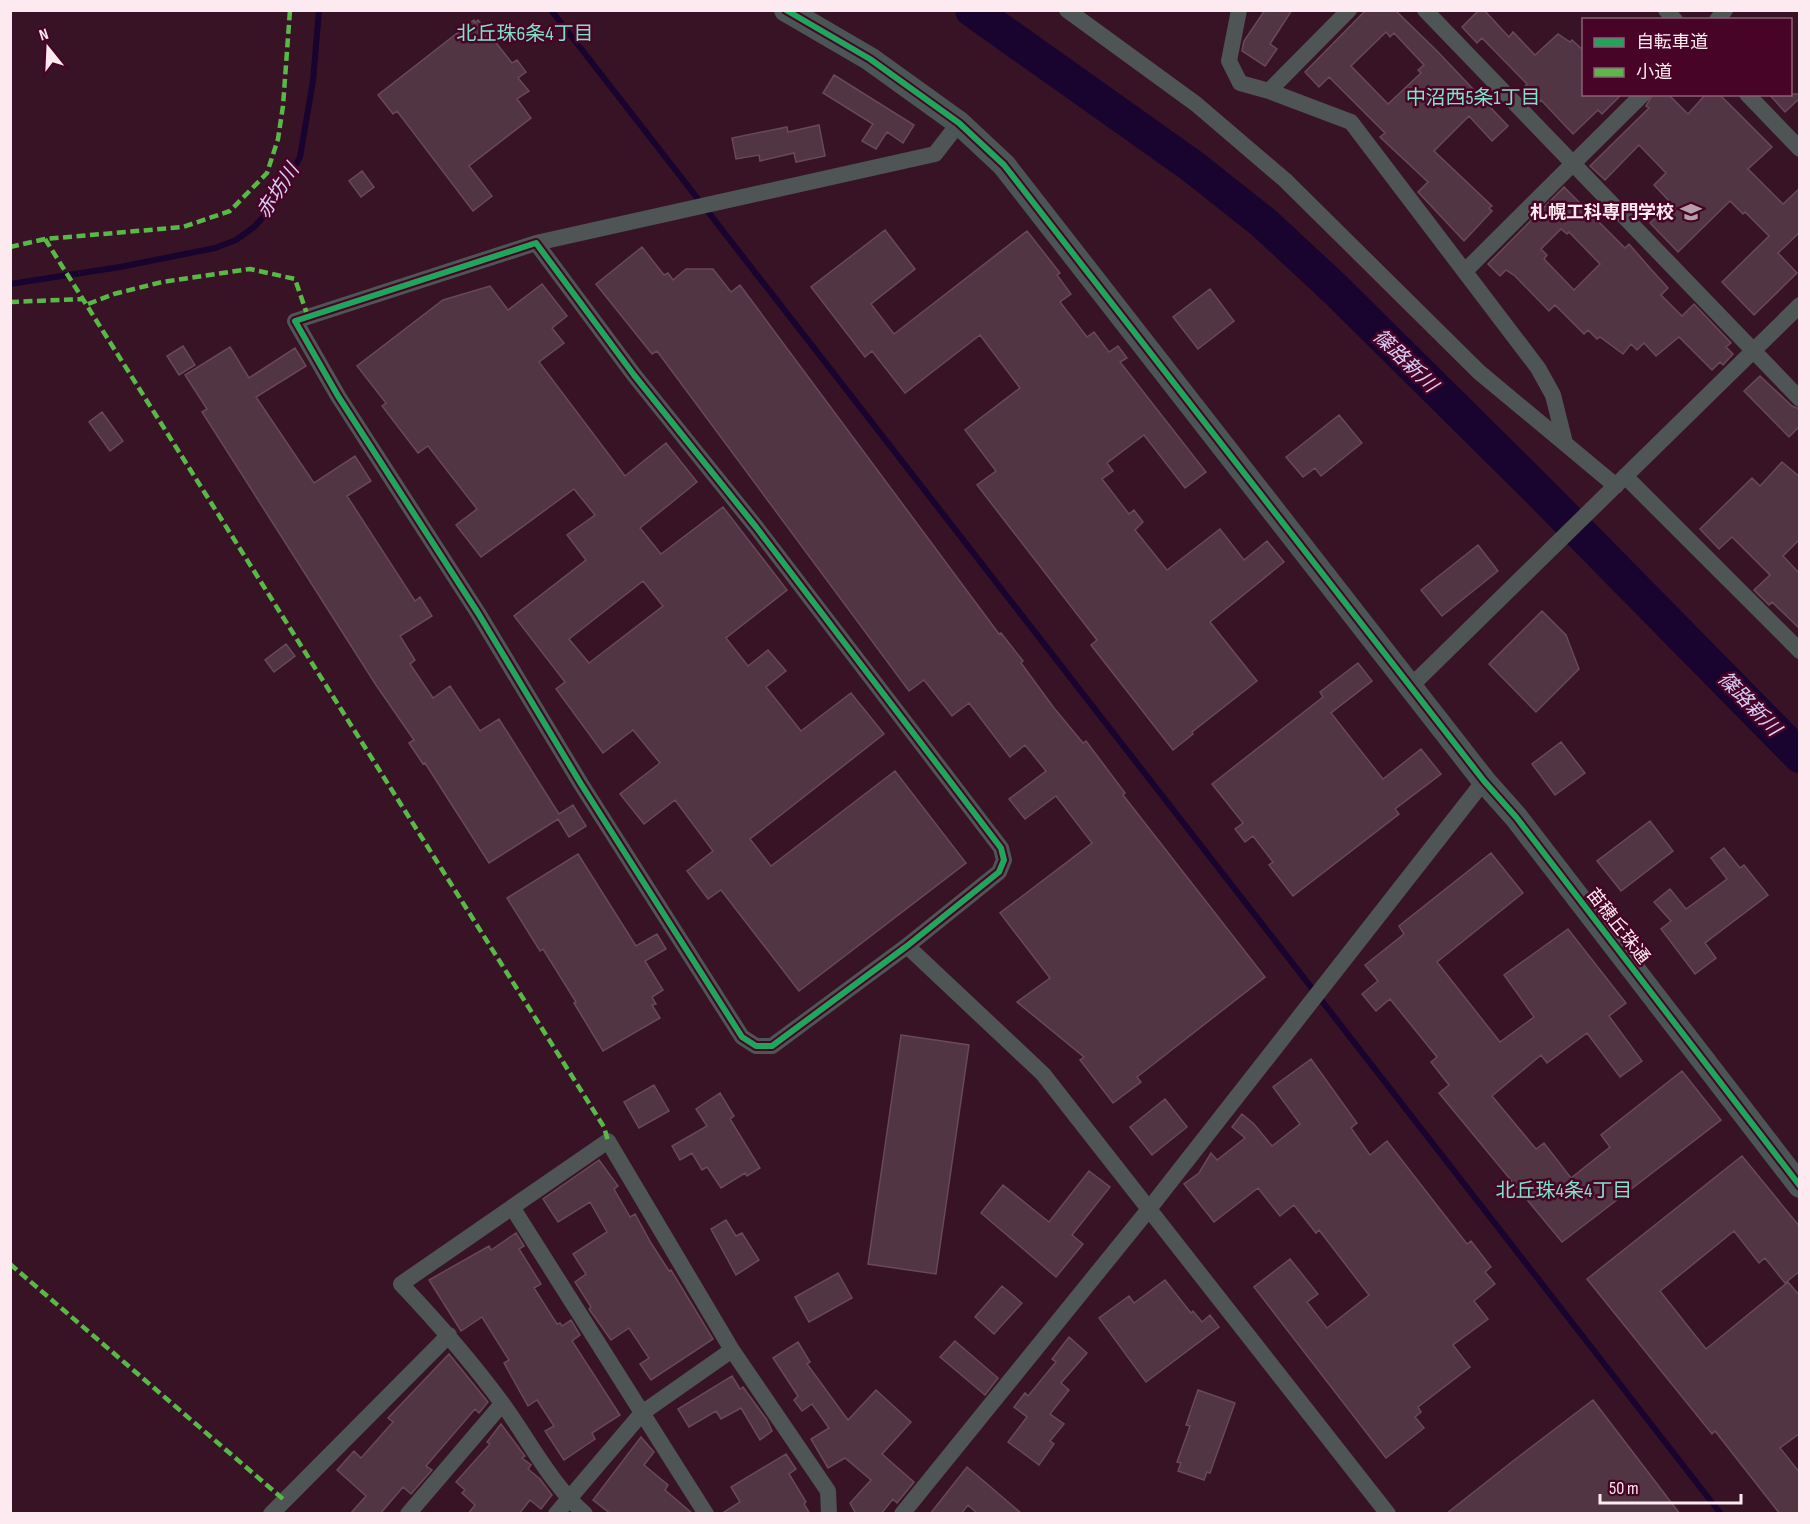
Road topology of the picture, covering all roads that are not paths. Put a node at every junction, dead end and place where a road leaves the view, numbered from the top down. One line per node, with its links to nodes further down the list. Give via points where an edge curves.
1 (786, 10): 9 (street, 苗穂丘珠通, via 870,58)
2 (1066, 10): 17 (street, via 1196,104 1285,180 1479,372)
3 (1239, 10): 6 (street, via 1230,61 1240,83)
4 (1349, 10): 6 (street)
5 (1425, 10): 11 (street)
6 (1269, 91): 13 (street, via 1351,122)
7 (1641, 96): 11 (street)
8 (1749, 96): 10 (street)
9 (959, 123): 12 (street, via 935,154); 20 (street, 苗穂丘珠通, via 1004,165)
10 (1800, 149)
11 (1574, 165): 13 (street); 15 (street)
12 (536, 243): 22 (street, via 1001,848 1004,860 999,872); 22 (street, via 295,321 338,396 742,1037 756,1046 772,1046)
13 (1465, 271): 17 (street, via 1538,368 1553,395)
14 (1800, 305): 15 (street)
15 (1754, 350): 16 (street); 18 (street)
16 (1800, 399)
17 (1565, 443): 18 (street)
18 (1620, 481): 19 (street); 20 (street)
19 (1800, 651)
20 (1411, 686): 21 (street, 苗穂丘珠通)
21 (1484, 781): 23 (street, 苗穂丘珠通, via 1516,817); 25 (street)
22 (906, 946): 25 (street, via 1043,1074)
23 (1800, 1186)
24 (512, 1208): 26 (street, via 401,1284); 27 (street, via 609,1141); 29 (street)
25 (1149, 1209): 37 (street); 38 (street)
26 (448, 1335): 28 (street); 31 (street)
27 (732, 1350): 29 (street); 36 (street, via 828,1491)
28 (502, 1404): 30 (street); 32 (street)
29 (642, 1413): 30 (street); 35 (street)
30 (568, 1498): 33 (street); 34 (street)
31 (279, 1511)
32 (408, 1514)
33 (556, 1514)
34 (585, 1514)
35 (706, 1514)
36 (829, 1514)
37 (902, 1514)
38 (1388, 1514)

